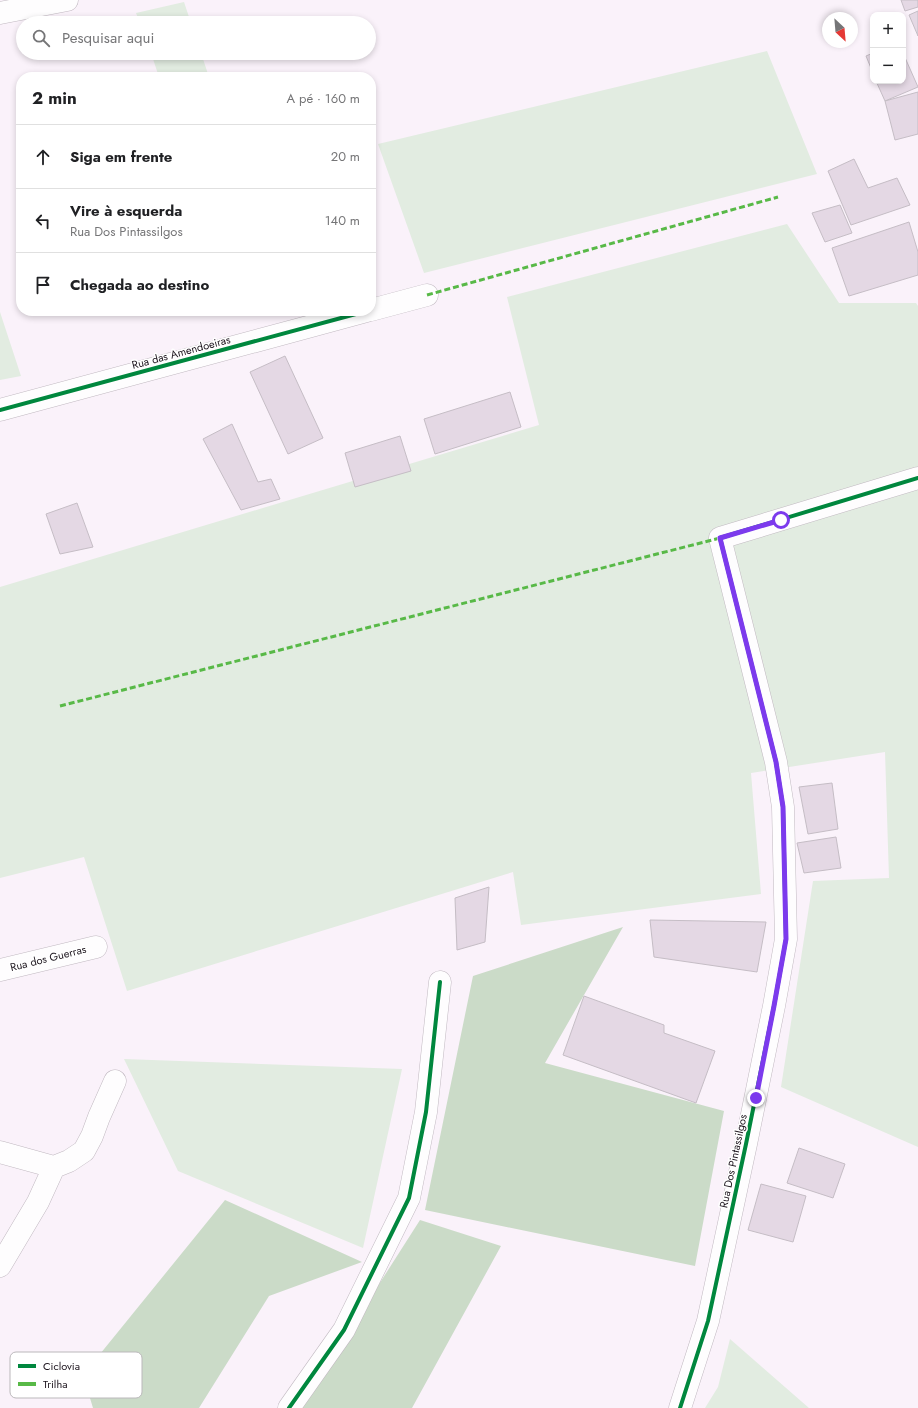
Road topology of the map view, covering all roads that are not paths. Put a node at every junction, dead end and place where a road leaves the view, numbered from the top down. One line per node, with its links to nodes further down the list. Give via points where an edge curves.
1 (68, 0): 2 (street)
2 (0, 13)
3 (427, 295): 4 (street)
4 (376, 309)
5 (348, 316): 6 (street, Rua das Amendoeiras)
6 (0, 410)
7 (918, 478): 16 (street, Rua Dos Pintassilgos, via 720,538 776,762 783,807 786,939 708,1321)
8 (96, 947): 9 (street, Rua dos Guerras)
9 (0, 970)
10 (440, 982): 15 (street, via 426,1112 409,1198 344,1330)
11 (115, 1081): 13 (street, via 84,1151)
12 (0, 1152): 13 (street)
13 (54, 1167): 14 (street, via 38,1202)
14 (0, 1266)
15 (289, 1408)
16 (680, 1408)

